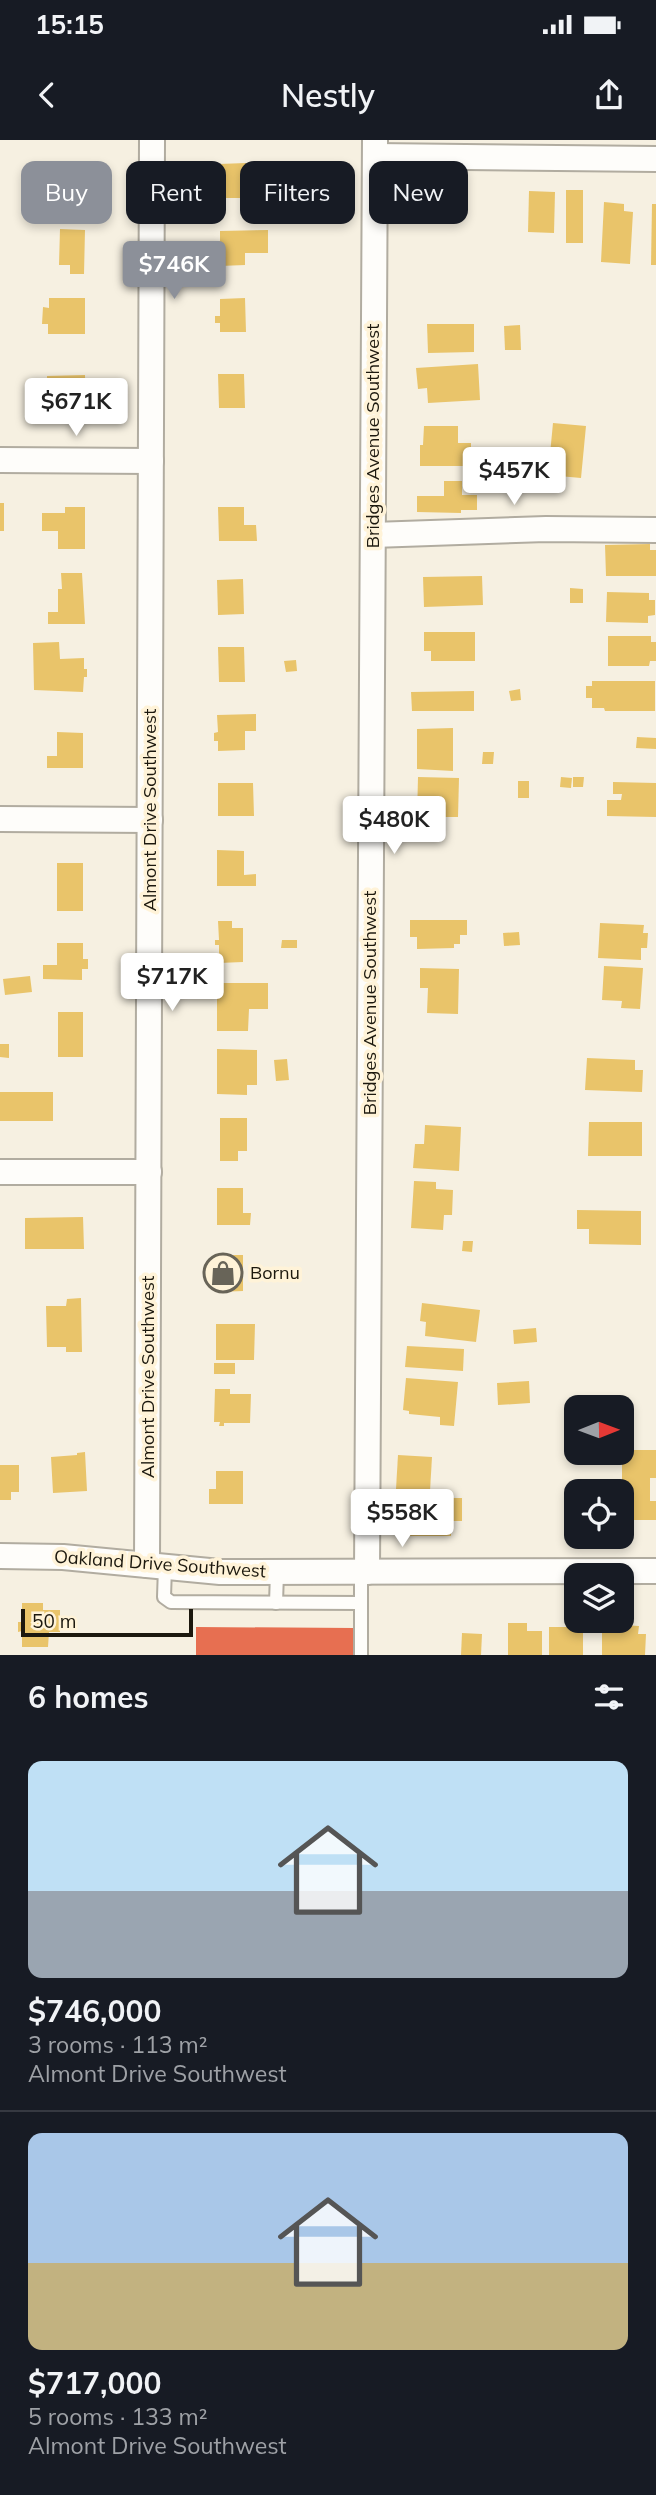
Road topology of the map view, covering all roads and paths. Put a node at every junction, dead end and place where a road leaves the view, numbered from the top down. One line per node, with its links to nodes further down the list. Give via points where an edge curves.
1 (152, 140): 5 (street, Almont Drive Southwest)
2 (375, 148): 3 (street); 7 (street, Bridges Avenue Southwest)
3 (656, 159)
4 (0, 460): 5 (street)
5 (151, 461): 9 (street, Almont Drive Southwest)
6 (656, 530): 7 (street)
7 (373, 534): 16 (street, Bridges Avenue Southwest)
8 (0, 819): 9 (street)
9 (150, 820): 11 (street, Almont Drive Southwest)
10 (0, 1172): 11 (street)
11 (149, 1172): 13 (street, Almont Drive Southwest)
12 (0, 1556): 13 (street, Oakland Drive Southwest)
13 (156, 1566): 15 (street, Oakland Drive Southwest); 17 (lane, via 164,1597 171,1602)
14 (656, 1571): 16 (street, Oakland Drive Southwest)
15 (277, 1572): 16 (street, Oakland Drive Southwest); 17 (lane)
16 (364, 1572): 18 (lane)
17 (276, 1603): 18 (lane)
18 (361, 1603): 19 (lane)
19 (361, 1655)

